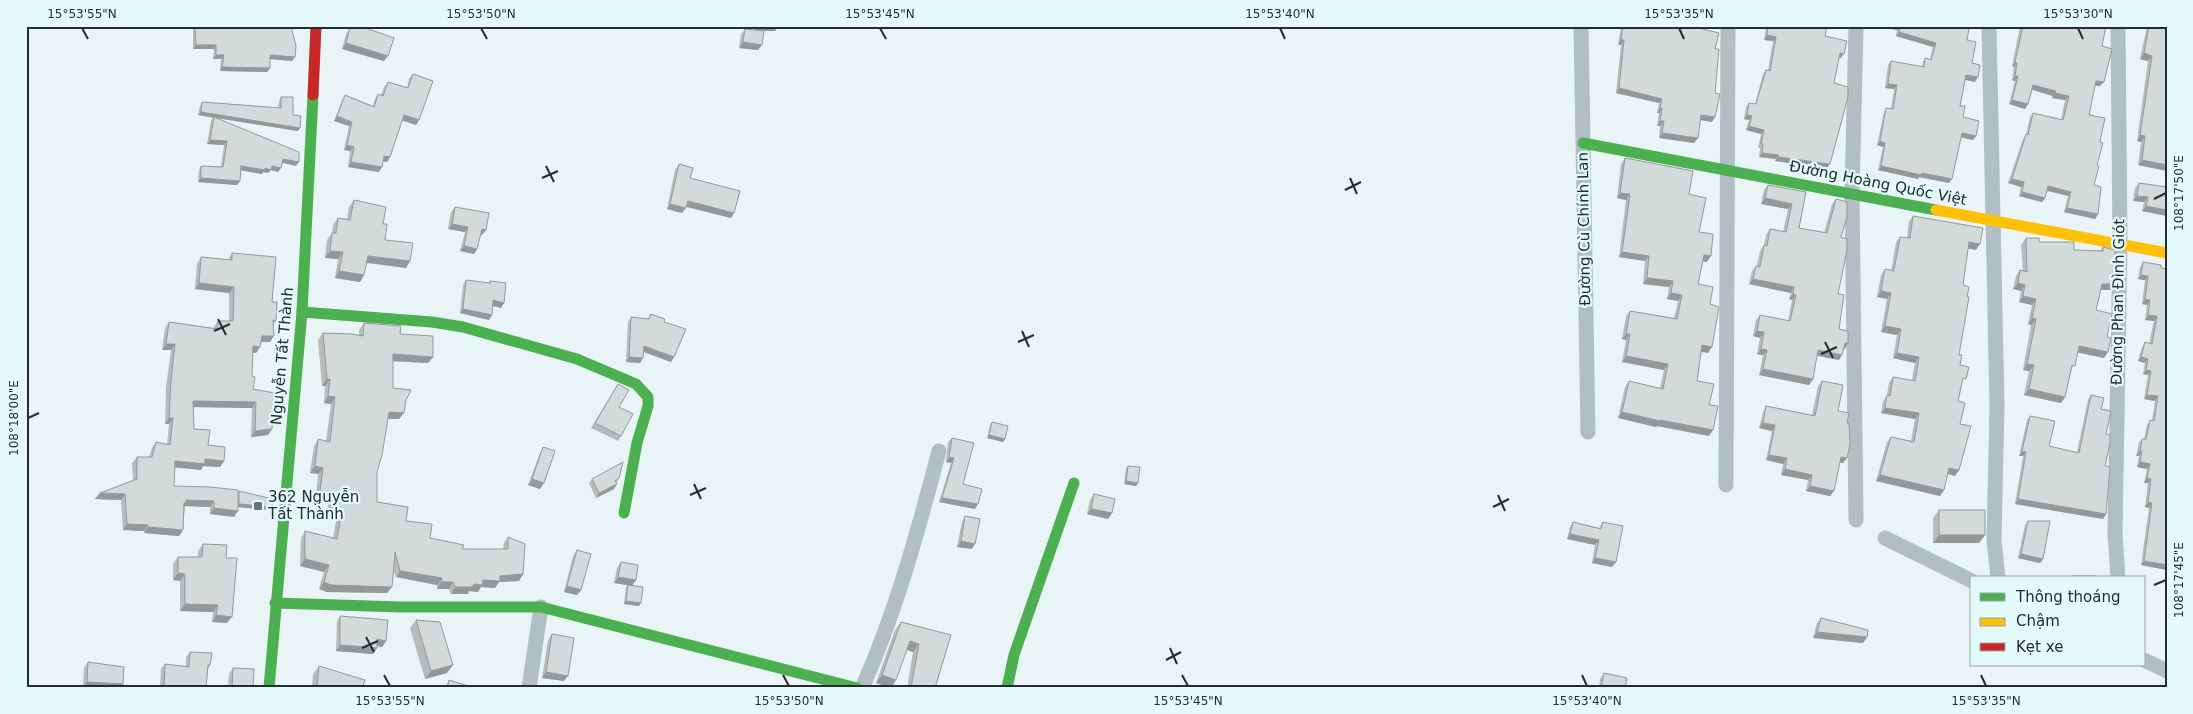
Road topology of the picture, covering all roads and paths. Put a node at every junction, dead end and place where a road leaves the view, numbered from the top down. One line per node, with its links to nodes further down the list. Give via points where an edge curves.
1 (316, 26): 13 (street, Nguyễn Tất Thành)
2 (1581, 26): 7 (street, Đường Cù Chính Lan)
3 (1728, 26): 8 (street)
4 (1856, 26): 9 (street)
5 (1989, 26): 10 (street)
6 (2118, 26): 11 (street, Đường Phan Đình Giót)
7 (1583, 142): 8 (street, Đường Hoàng Quốc Việt); 14 (street, Đường Cù Chính Lan)
8 (1728, 170): 9 (street, Đường Hoàng Quốc Việt); 17 (street)
9 (1852, 194): 10 (street, Đường Hoàng Quốc Việt); 19 (street)
10 (1993, 220): 11 (street, Đường Hoàng Quốc Việt); 21 (street, via 1997,406 1994,517)
11 (2120, 244): 12 (street, Đường Hoàng Quốc Việt); 22 (street, Đường Phan Đình Giót, via 2115,534)
12 (2167, 253)
13 (302, 312): 18 (street, via 463,326 577,360 636,384 648,397 648,406 637,443); 24 (street, Nguyễn Tất Thành)
14 (1588, 432)
15 (939, 451): 31 (street, via 905,577)
16 (1074, 483): 32 (street, via 1014,655)
17 (1726, 485)
18 (624, 512)
19 (1856, 520)
20 (1885, 538): 23 (street)
21 (1998, 576)
22 (2118, 576)
23 (1970, 580)
24 (275, 603): 25 (street); 28 (street, Nguyễn Tất Thành)
25 (541, 607): 29 (street); 30 (street)
26 (2146, 661): 27 (street)
27 (2167, 671)
28 (269, 688)
29 (529, 688)
30 (857, 688)
31 (862, 688)
32 (1007, 688)

